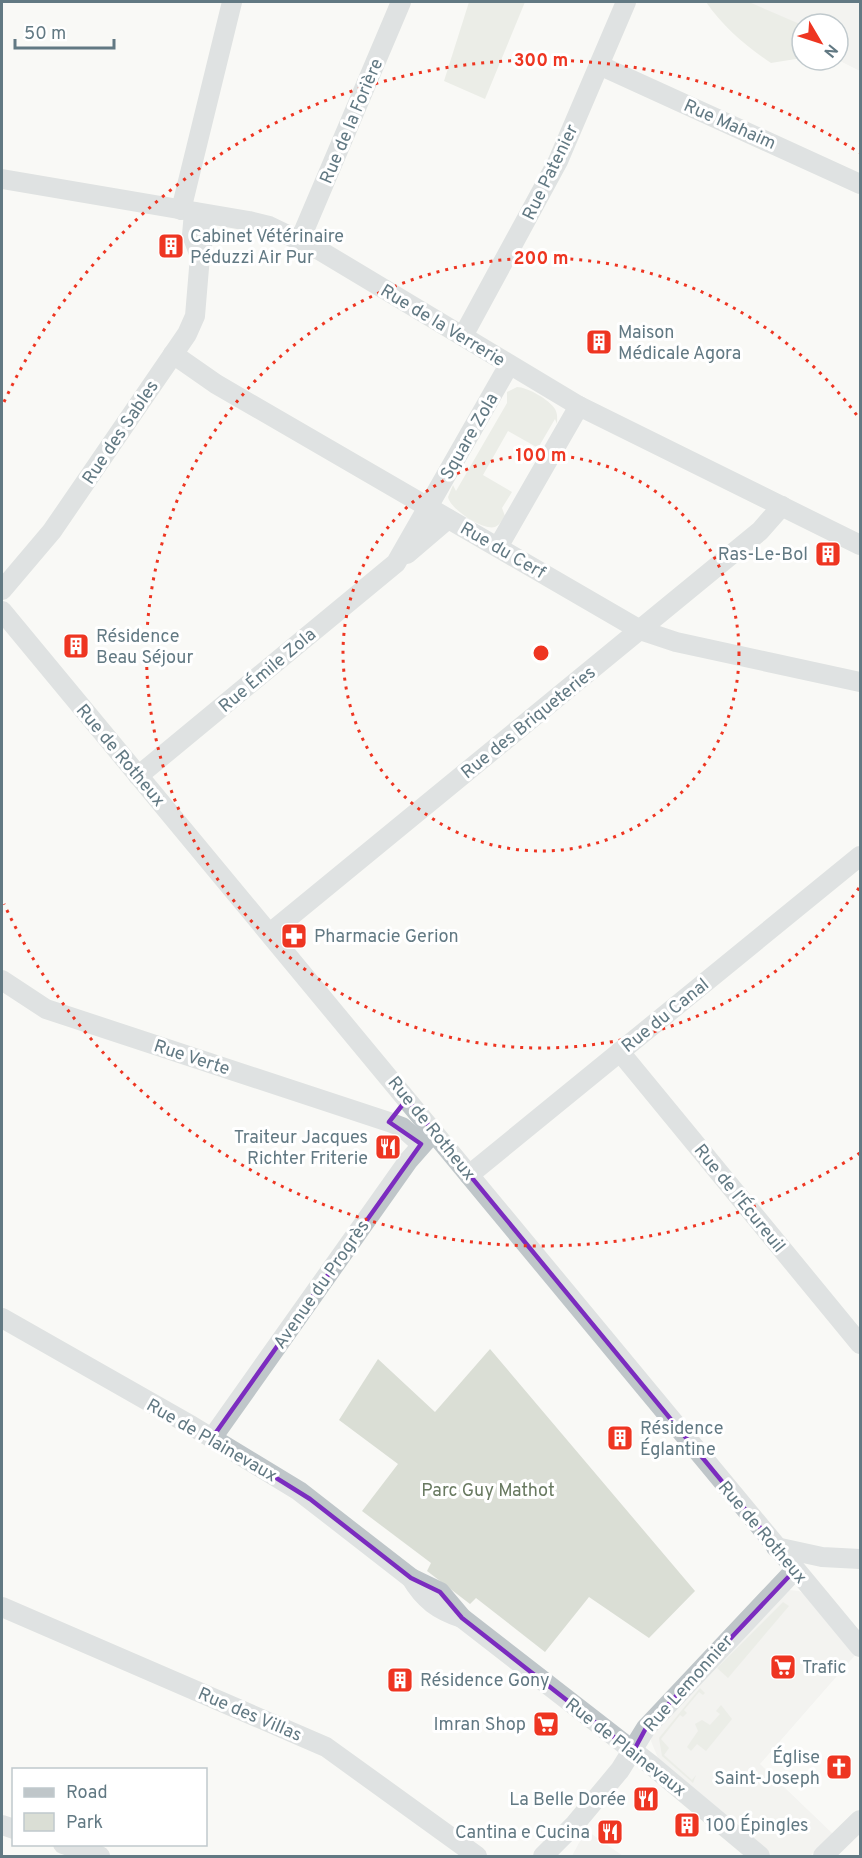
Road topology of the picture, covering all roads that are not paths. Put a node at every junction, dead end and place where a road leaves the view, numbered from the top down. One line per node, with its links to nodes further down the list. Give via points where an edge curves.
1 (232, 2): 7 (street)
2 (401, 2): 8 (street, Rue de la Forière)
3 (626, 2): 4 (street, Rue Patenier)
4 (599, 65): 6 (street, Rue Mahaim); 9 (street, Rue Patenier, via 535,207)
5 (2, 179): 7 (street, Rue de la Verrerie)
6 (861, 184)
7 (194, 213): 8 (street, Rue de la Verrerie, via 259,224); 10 (street, Rue des Sables, via 200,256 195,316)
8 (300, 240): 9 (street, Rue de la Verrerie)
9 (463, 336): 11 (street, Rue de la Verrerie)
10 (173, 354): 14 (street, Rue du Cerf, via 216,384); 19 (street, Rue des Sables, via 52,531)
11 (509, 365): 12 (street, Rue de la Verrerie); 14 (street, Square Zola)
12 (579, 406): 13 (street, Rue de la Verrerie); 17 (street)
13 (782, 506): 16 (street, Rue de la Verrerie); 21 (street, Rue des Briqueteries, via 760,531)
14 (429, 507): 15 (street, Rue du Cerf); 18 (street, Rue Émile Zola)
15 (448, 519): 17 (street, Rue du Cerf); 18 (street, Rue Émile Zola)
16 (861, 545)
17 (498, 547): 21 (street, Rue du Cerf)
18 (396, 563): 23 (street, Rue Émile Zola)
19 (2, 590)
20 (2, 611): 23 (street, Rue de Rotheux)
21 (640, 630): 22 (street, Rue du Cerf, via 676,642); 25 (street, Rue des Briqueteries)
22 (861, 682)
23 (138, 776): 25 (street, Rue de Rotheux)
24 (861, 856): 27 (street, Rue du Canal)
25 (270, 933): 28 (street, Rue de Rotheux)
26 (2, 980): 29 (street, Rue Verte, via 46,1009)
27 (620, 1052): 31 (street, Rue du Canal); 33 (street, Rue de l'Écureuil)
28 (407, 1099): 29 (street); 30 (street, Rue de Rotheux)
29 (389, 1122): 30 (street, Rue Verte)
30 (428, 1138): 31 (street, Rue de Rotheux); 34 (street, Avenue du Progrès)
31 (469, 1175): 35 (street, Rue de Rotheux)
32 (2, 1318): 34 (street, Rue de Plainevaux)
33 (861, 1344)
34 (212, 1438): 42 (street, Rue de Plainevaux, via 310,1499 411,1578 430,1603 462,1618)
35 (776, 1547): 36 (street); 38 (street, Rue de Rotheux)
36 (816, 1557): 37 (street); 38 (street, Rue Lemonnier, via 797,1560); 39 (street)
37 (861, 1559)
38 (795, 1570): 39 (street, Rue de Rotheux); 42 (street, Rue Lemonnier, via 645,1728)
39 (812, 1590): 41 (street, Rue de Rotheux)
40 (2, 1607): 46 (street, Rue des Villas, via 326,1747)
41 (861, 1647)
42 (633, 1752): 47 (street, Rue Lemonnier, via 590,1807); 48 (street, Rue de Plainevaux)
43 (861, 1820): 49 (street)
44 (66, 1846): 45 (street)
45 (100, 1857)
46 (477, 1857)
47 (543, 1857)
48 (760, 1857)
49 (823, 1857)

